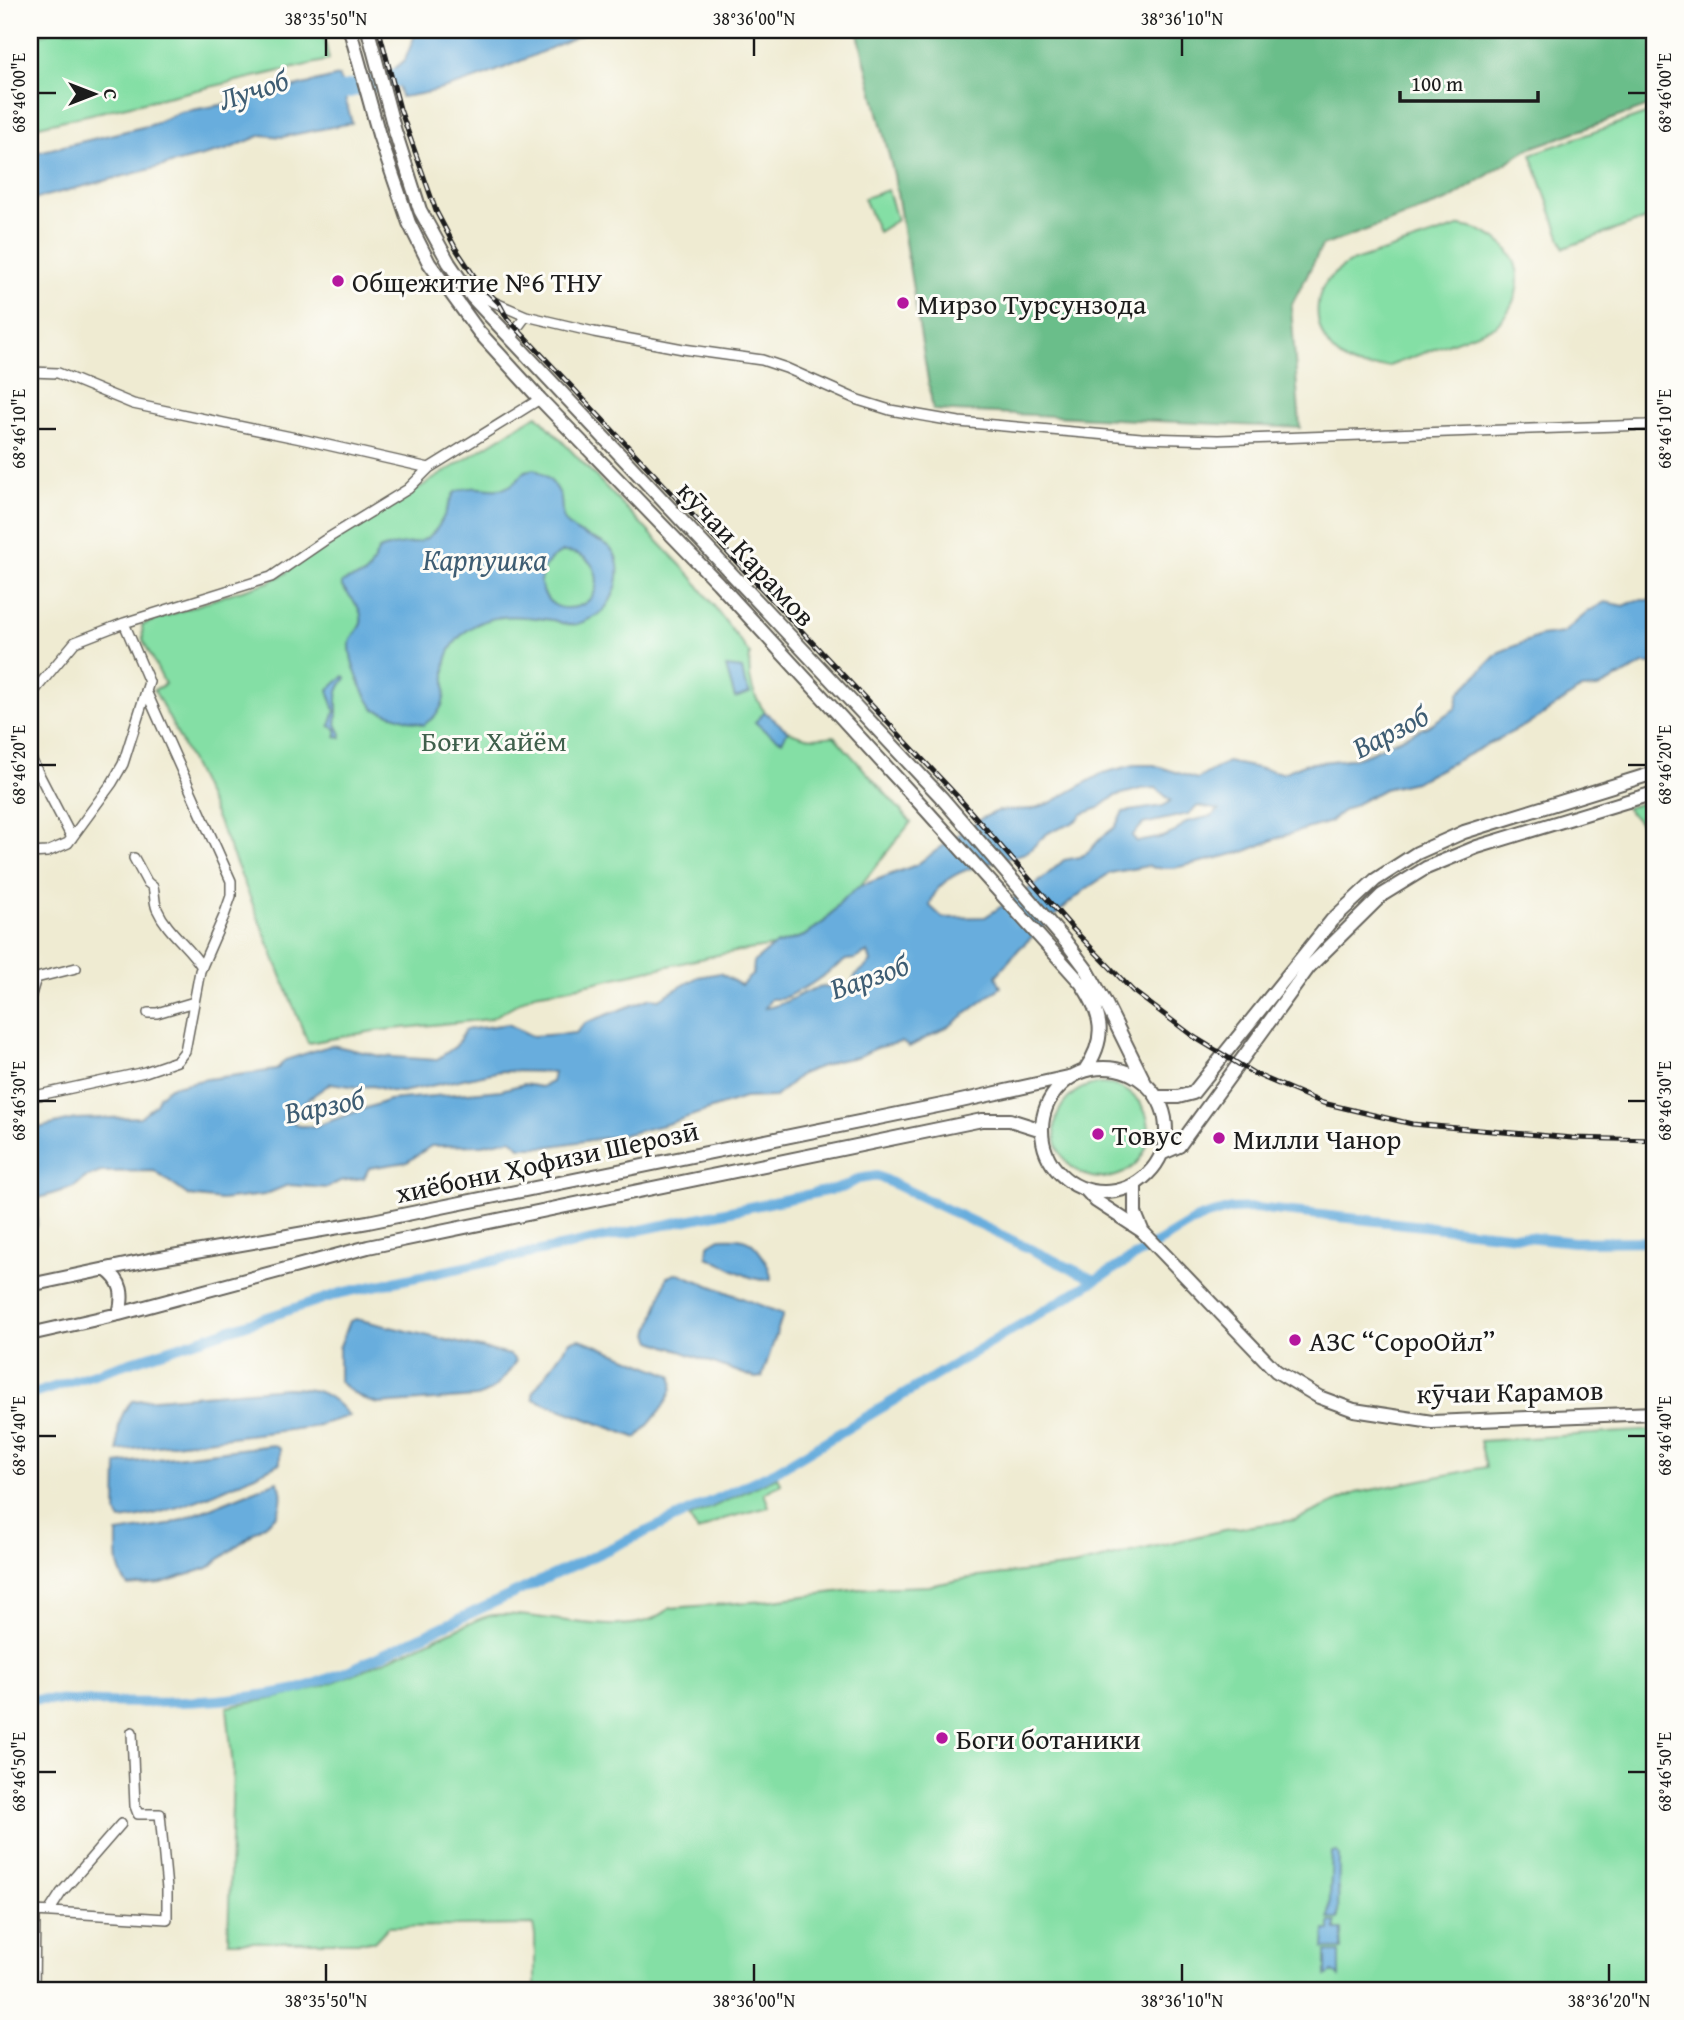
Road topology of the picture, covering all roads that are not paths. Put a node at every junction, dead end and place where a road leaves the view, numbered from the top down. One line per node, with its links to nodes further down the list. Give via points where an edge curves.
1 (350, 30): 7 (main road, кӯчаи Карамов, via 379,135 409,223 429,263 480,332)
2 (369, 30): 3 (main road, кӯчаи Карамов, via 420,210)
3 (468, 291): 4 (street); 5 (main road, кӯчаи Карамов)
4 (526, 316): 5 (street); 8 (street, via 683,349 762,360 890,410 959,422 1218,440)
5 (512, 341): 9 (main road, кӯчаи Карамов)
6 (30, 372): 11 (street, via 58,373 132,404)
7 (540, 399): 10 (main road, кӯчаи Карамов); 11 (street)
8 (1654, 423)
9 (621, 455): 10 (main road); 29 (main road, кӯчаи Карамов, via 941,797 1066,942 1105,1002)
10 (607, 467): 28 (main road, кӯчаи Карамов, via 1081,983 1099,1016 1099,1041)
11 (429, 468): 12 (street, via 408,489 271,577)
12 (124, 623): 13 (street, via 149,682); 14 (street, via 75,642)
13 (146, 691): 20 (street, via 123,764); 23 (street, via 231,881 231,897)
14 (30, 696)
15 (30, 757): 20 (street)
16 (1654, 772): 18 (main road)
17 (1654, 793): 19 (main road)
18 (1513, 816): 19 (main road); 31 (main road, via 1417,853 1375,880 1332,920 1193,1093)
19 (1518, 834): 33 (main road, via 1426,868 1382,895 1309,967 1179,1146)
20 (72, 838): 21 (street, via 58,848)
21 (30, 853)
22 (134, 858): 23 (street, via 153,887 156,907)
23 (202, 967): 26 (street)
24 (76, 968): 25 (street, via 36,978)
25 (30, 998)
26 (194, 1002): 27 (street); 30 (street, via 185,1051 177,1061 127,1077)
27 (148, 1013)
28 (1079, 1073): 29 (main road, хиёбони Ҳофизи Шерозӣ, via 1107,1068 1127,1072); 32 (main road, via 1050,1099); 37 (main road, хиёбони Ҳофизи Шерозӣ, via 368,1222)
29 (1145, 1083): 31 (main road, хиёбони Ҳофизи Шерозӣ)
30 (30, 1097)
31 (1157, 1097): 33 (main road, хиёбони Ҳофизи Шерозӣ, via 1166,1131)
32 (1042, 1130): 35 (main road, via 1050,1161 1065,1178); 39 (main road, хиёбони Ҳофизи Шерозӣ, via 1010,1120 982,1120 368,1248)
33 (1161, 1154): 34 (main road)
34 (1135, 1184): 35 (main road, via 1111,1191); 36 (main road, via 1135,1213)
35 (1086, 1190): 36 (main road, кӯчаи Карамов)
36 (1142, 1231): 41 (main road, кӯчаи Карамов, via 1276,1371 1319,1397 1354,1410 1432,1422)
37 (105, 1269): 38 (main road, хиёбони Ҳофизи Шерозӣ); 39 (main road, via 121,1287)
38 (30, 1284)
39 (120, 1314): 40 (main road, хиёбони Ҳофизи Шерозӣ)
40 (30, 1334)
41 (1654, 1413)
42 (132, 1732): 44 (street, via 135,1806 138,1814 160,1814 167,1919)
43 (121, 1824): 44 (street)
44 (50, 1910): 45 (street, via 35,1911)
45 (34, 1990)

